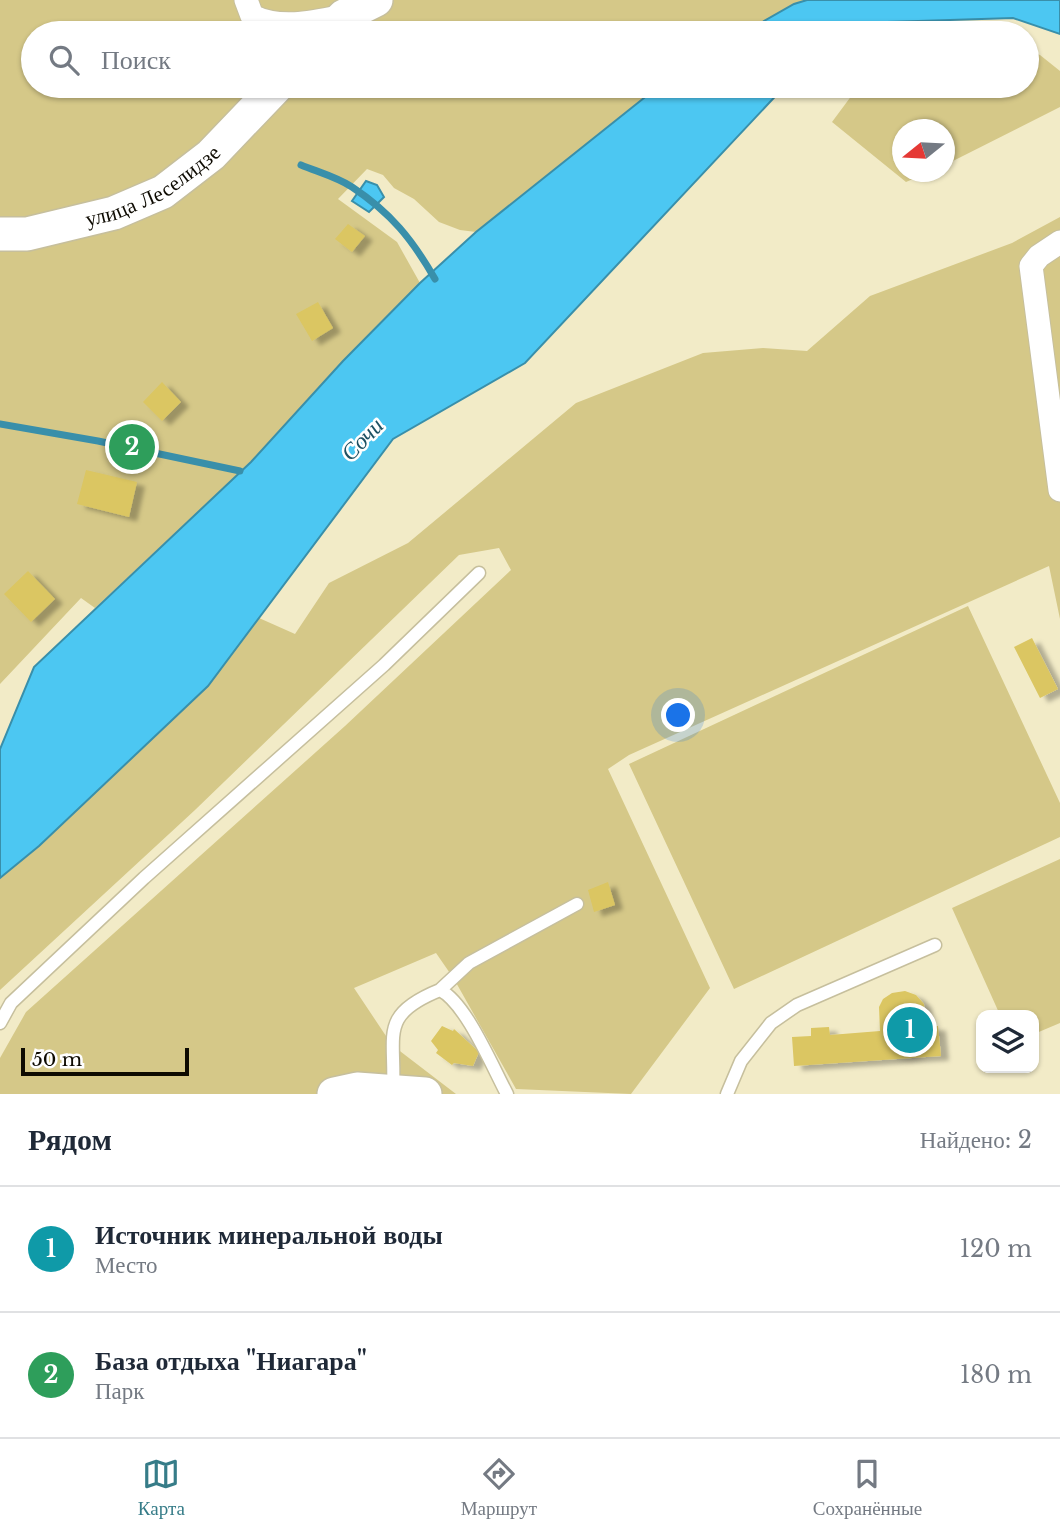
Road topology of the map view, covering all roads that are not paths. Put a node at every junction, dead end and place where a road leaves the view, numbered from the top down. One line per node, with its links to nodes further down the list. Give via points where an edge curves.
1 (246, 0): 3 (street, via 251,16)
2 (376, 0): 4 (street)
3 (261, 21)
4 (342, 21)
5 (266, 98): 6 (street, улица Леселидзе, via 211,155 163,192 114,213 27,234)
6 (0, 234)
7 (1060, 243): 8 (street, via 1031,266)
8 (1060, 490)
9 (479, 572): 13 (lane, via 384,665 11,1003)
10 (577, 904): 12 (lane, via 469,963)
11 (934, 945): 17 (lane, via 797,1005 771,1023 741,1061)
12 (440, 990): 14 (lane, via 423,996 393,1025); 16 (lane, via 451,996 468,1020)
13 (0, 1023)
14 (409, 1093): 15 (street, via 357,1089)
15 (334, 1094)
16 (507, 1094)
17 (727, 1094)

